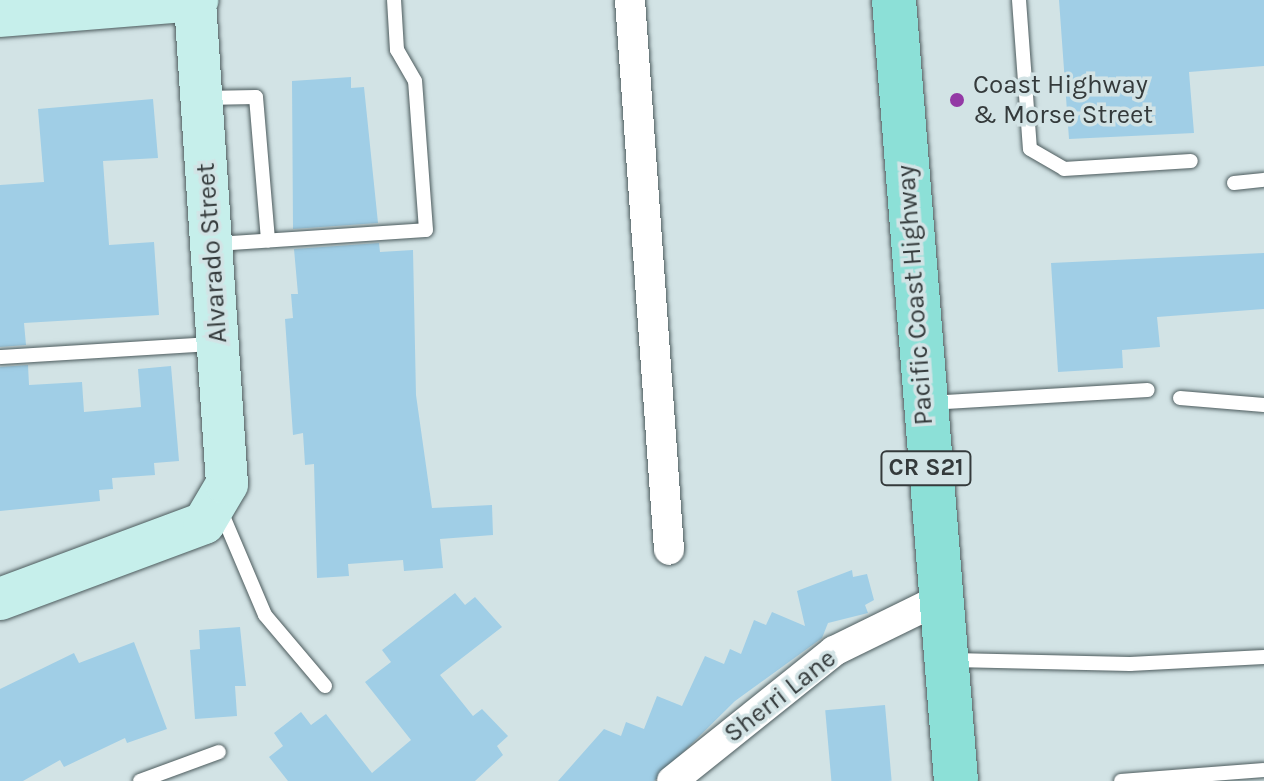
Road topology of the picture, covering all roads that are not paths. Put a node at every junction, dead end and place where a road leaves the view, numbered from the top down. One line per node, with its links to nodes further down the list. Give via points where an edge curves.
1 (196, 0): 6 (street); 7 (street, Alvarado Street)
2 (394, 0): 11 (lane, via 397,50 415,81 426,230)
3 (630, 0): 20 (street)
4 (894, 0): 17 (main road, Pacific Coast Highway / CR S21)
5 (1019, 0): 8 (lane, via 1030,149 1064,169)
6 (0, 16)
7 (201, 98): 11 (lane, via 256,97); 12 (street, Alvarado Street)
8 (1191, 161)
9 (1264, 180): 10 (lane)
10 (1234, 183)
11 (268, 240): 12 (lane)
12 (211, 244): 13 (street, Alvarado Street)
13 (218, 344): 14 (lane); 19 (street, Alvarado Street, via 227,484)
14 (0, 357)
15 (1148, 390): 17 (lane)
16 (1180, 398): 18 (lane)
17 (921, 403): 22 (main road, Pacific Coast Highway / CR S21)
18 (1264, 405)
19 (219, 505): 21 (street, via 204,523); 25 (lane, via 265,615)
20 (669, 550)
21 (0, 599)
22 (938, 600): 24 (main road, Pacific Coast Highway / CR S21); 29 (street, Sherri Lane, via 834,651)
23 (1264, 657): 24 (lane, via 1130,664)
24 (944, 660): 30 (main road, Pacific Coast Highway / CR S21)
25 (325, 686)
26 (219, 752): 28 (lane)
27 (1264, 770): 31 (lane)
28 (140, 781)
29 (672, 781)
30 (956, 781)
31 (1121, 781)

